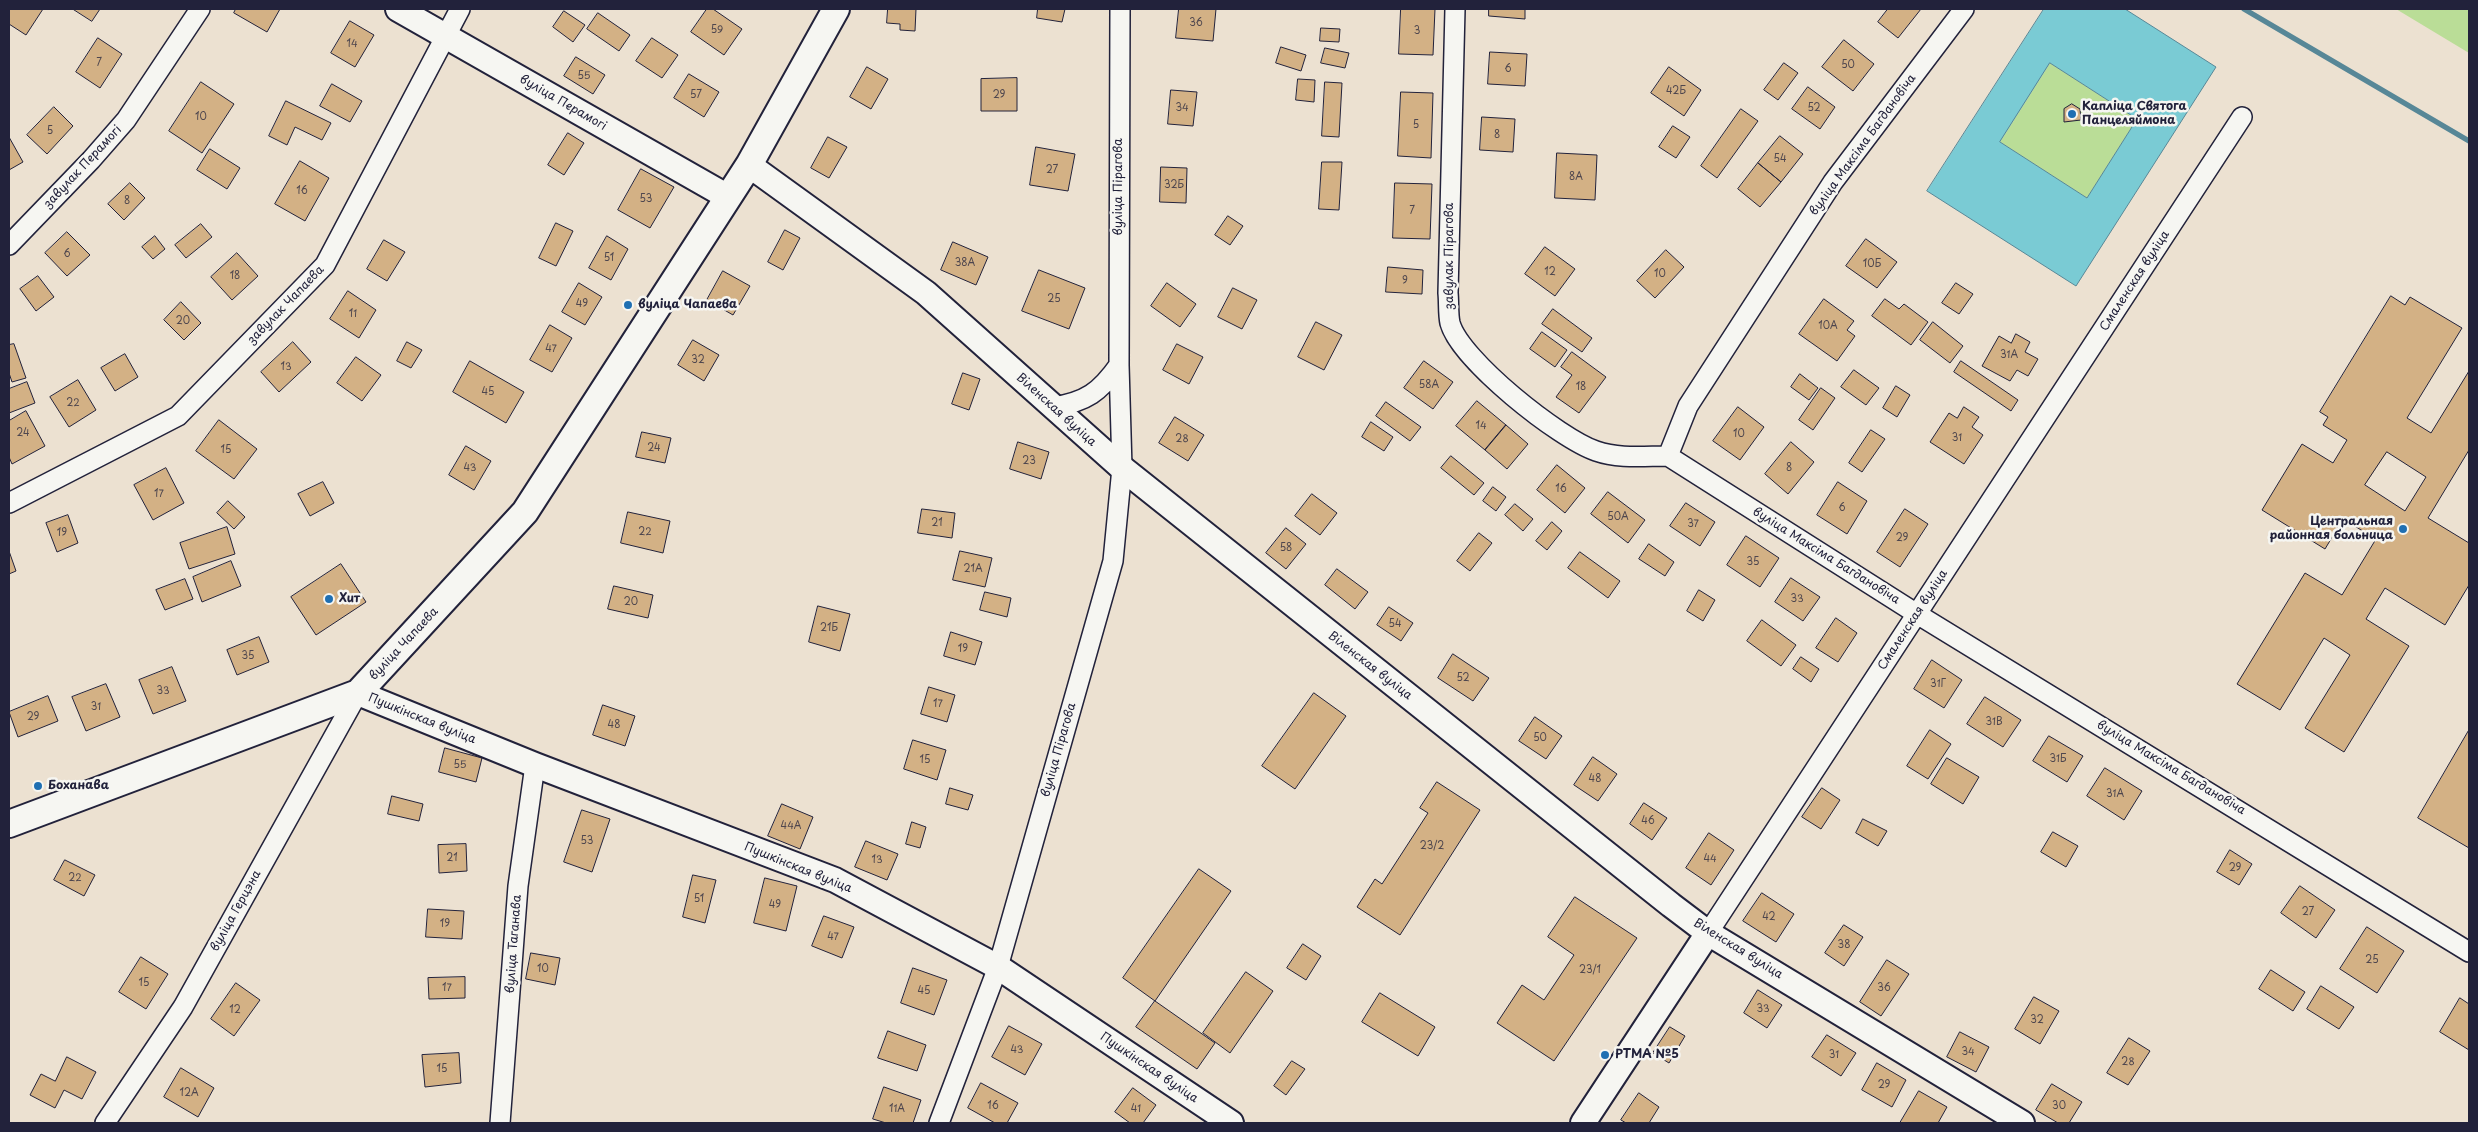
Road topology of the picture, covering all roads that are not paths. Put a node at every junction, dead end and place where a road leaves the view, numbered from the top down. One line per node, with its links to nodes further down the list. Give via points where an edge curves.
1 (200, 9): 12 (street, завулак Перамогі, via 126,120)
2 (398, 9): 8 (street, вуліца Перамогі)
3 (460, 9): 8 (street, завулак Чапаева)
4 (836, 9): 10 (main road, вуліца Чапаева)
5 (1120, 9): 13 (street, вуліца Пірагова)
6 (1455, 9): 15 (street, завулак Пірагова, via 1450,324 1466,352 1484,372 1573,441 1625,457)
7 (1964, 9): 15 (street, вуліца Максіма Багдановіча, via 1833,182 1688,406)
8 (446, 36): 11 (street, вуліца Перамогі); 17 (street, завулак Чапаева, via 324,265 178,416)
9 (2242, 117): 18 (street, Смаленская вуліца)
10 (748, 165): 11 (main road, вуліца Чапаева); 14 (street, Віленская вуліца, via 926,293)
11 (728, 197): 19 (main road, вуліца Чапаева, via 525,512)
12 (9, 244)
13 (1119, 365): 14 (street, via 1104,385 1088,397); 16 (street, вуліца Пірагова)
14 (1053, 407): 16 (street, Віленская вуліца)
15 (1668, 456): 18 (street, вуліца Максіма Багдановіча)
16 (1122, 468): 22 (street, Віленская вуліца); 24 (street, вуліца Пірагова, via 1113,561)
17 (9, 503)
18 (1917, 614): 22 (street, Смаленская вуліца); 23 (street, вуліца Максіма Багдановіча)
19 (358, 693): 20 (street, Пушкінская вуліца); 21 (main road, вуліца Чапаева); 25 (street, вуліца Герцэна, via 183,1006)
20 (535, 765): 24 (street, Пушкінская вуліца, via 835,880); 26 (street, вуліца Таганава, via 518,886)
21 (9, 824)
22 (1708, 933): 29 (street, Смаленская вуліца); 30 (street, Віленская вуліца)
23 (2469, 952)
24 (998, 967): 27 (street, вуліца Пірагова); 28 (street, Пушкінская вуліца)
25 (105, 1123)
26 (500, 1123)
27 (939, 1123)
28 (1231, 1123)
29 (1583, 1123)
30 (2022, 1123)

